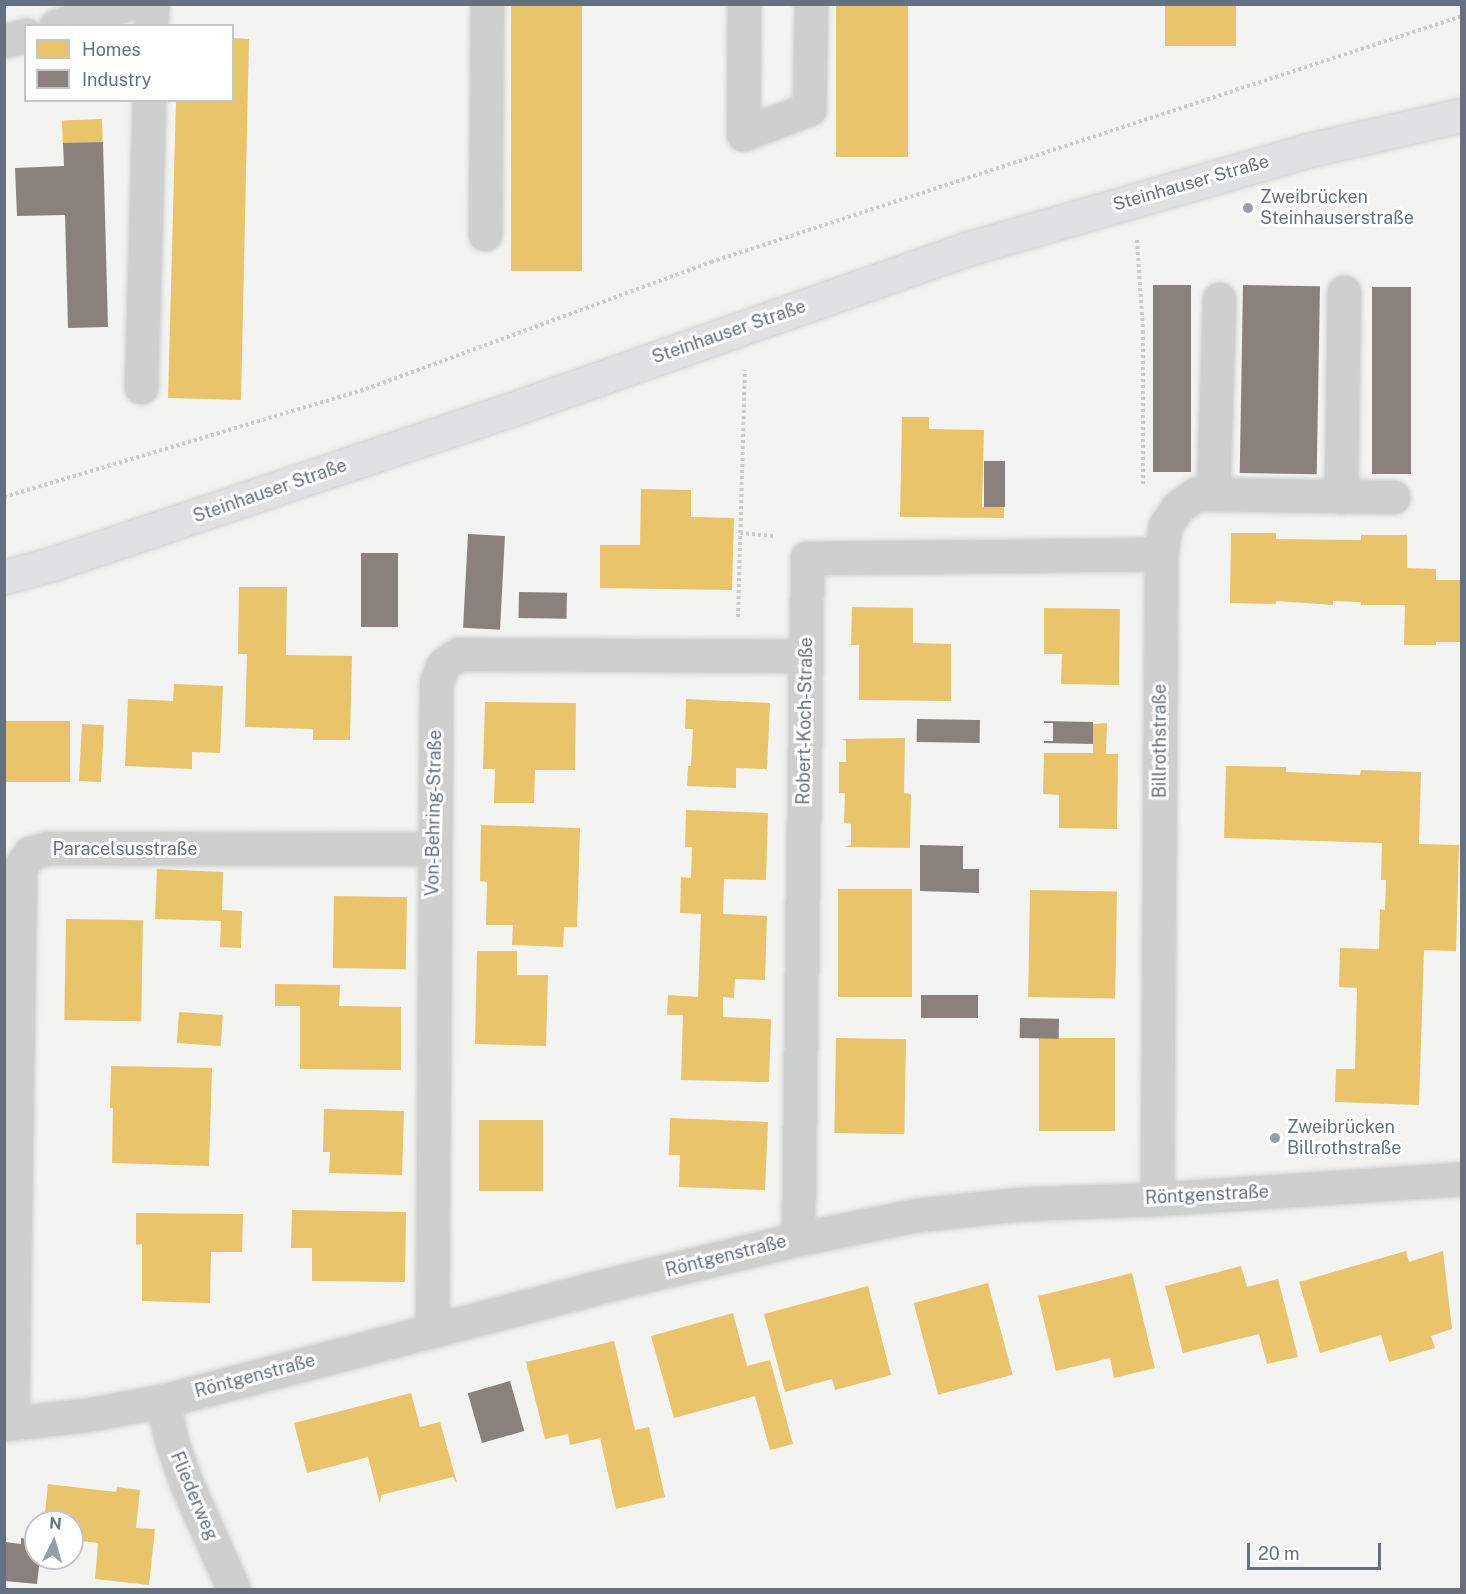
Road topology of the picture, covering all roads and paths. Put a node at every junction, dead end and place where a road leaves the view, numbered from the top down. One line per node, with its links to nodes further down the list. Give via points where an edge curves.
1 (126, 4): 7 (street)
2 (152, 4): 8 (street)
3 (487, 4): 14 (street)
4 (744, 4): 5 (street, via 743,134 809,109)
5 (811, 4)
6 (1461, 16): 21 (path, via 711,262 366,389)
7 (62, 24)
8 (152, 24)
9 (24, 36): 10 (street)
10 (4, 41)
11 (149, 102): 18 (street)
12 (1461, 115): 13 (main road, Steinhauser Straße, via 1305,151)
13 (1134, 198): 17 (main road, Steinhauser Straße, via 970,248); 23 (path, via 1143,331 1143,484)
14 (485, 234)
15 (1344, 292): 20 (street)
16 (1219, 299): 19 (street)
17 (746, 326): 24 (main road, Steinhauser Straße, via 461,426); 25 (path)
18 (141, 387)
19 (1213, 494): 20 (street); 23 (street, via 1196,494 1178,507)
20 (1341, 496): 22 (street)
21 (4, 497)
22 (1393, 497)
23 (1163, 540): 26 (street, Robert-Koch-Straße, via 807,558); 30 (street, Billrothstraße)
24 (4, 577)
25 (738, 654): 26 (street, Von-Behring-Straße); 27 (street, Von-Behring-Straße, via 459,654 443,665 436,683)
26 (806, 656): 31 (street, Robert-Koch-Straße)
27 (433, 849): 28 (street, Paracelsusstraße, via 47,848 30,854 20,867); 32 (street, Von-Behring-Straße)
28 (12, 923): 34 (street, Paracelsusstraße)
29 (1461, 1179): 30 (street, Röntgenstraße)
30 (1157, 1199): 31 (street, Röntgenstraße, via 1021,1204 917,1215)
31 (798, 1239): 32 (street, Röntgenstraße)
32 (432, 1328): 33 (street, Röntgenstraße)
33 (162, 1401): 34 (street, Röntgenstraße, via 86,1415); 35 (street, Fliederweg, via 187,1485)
34 (8, 1423)
35 (234, 1590)

